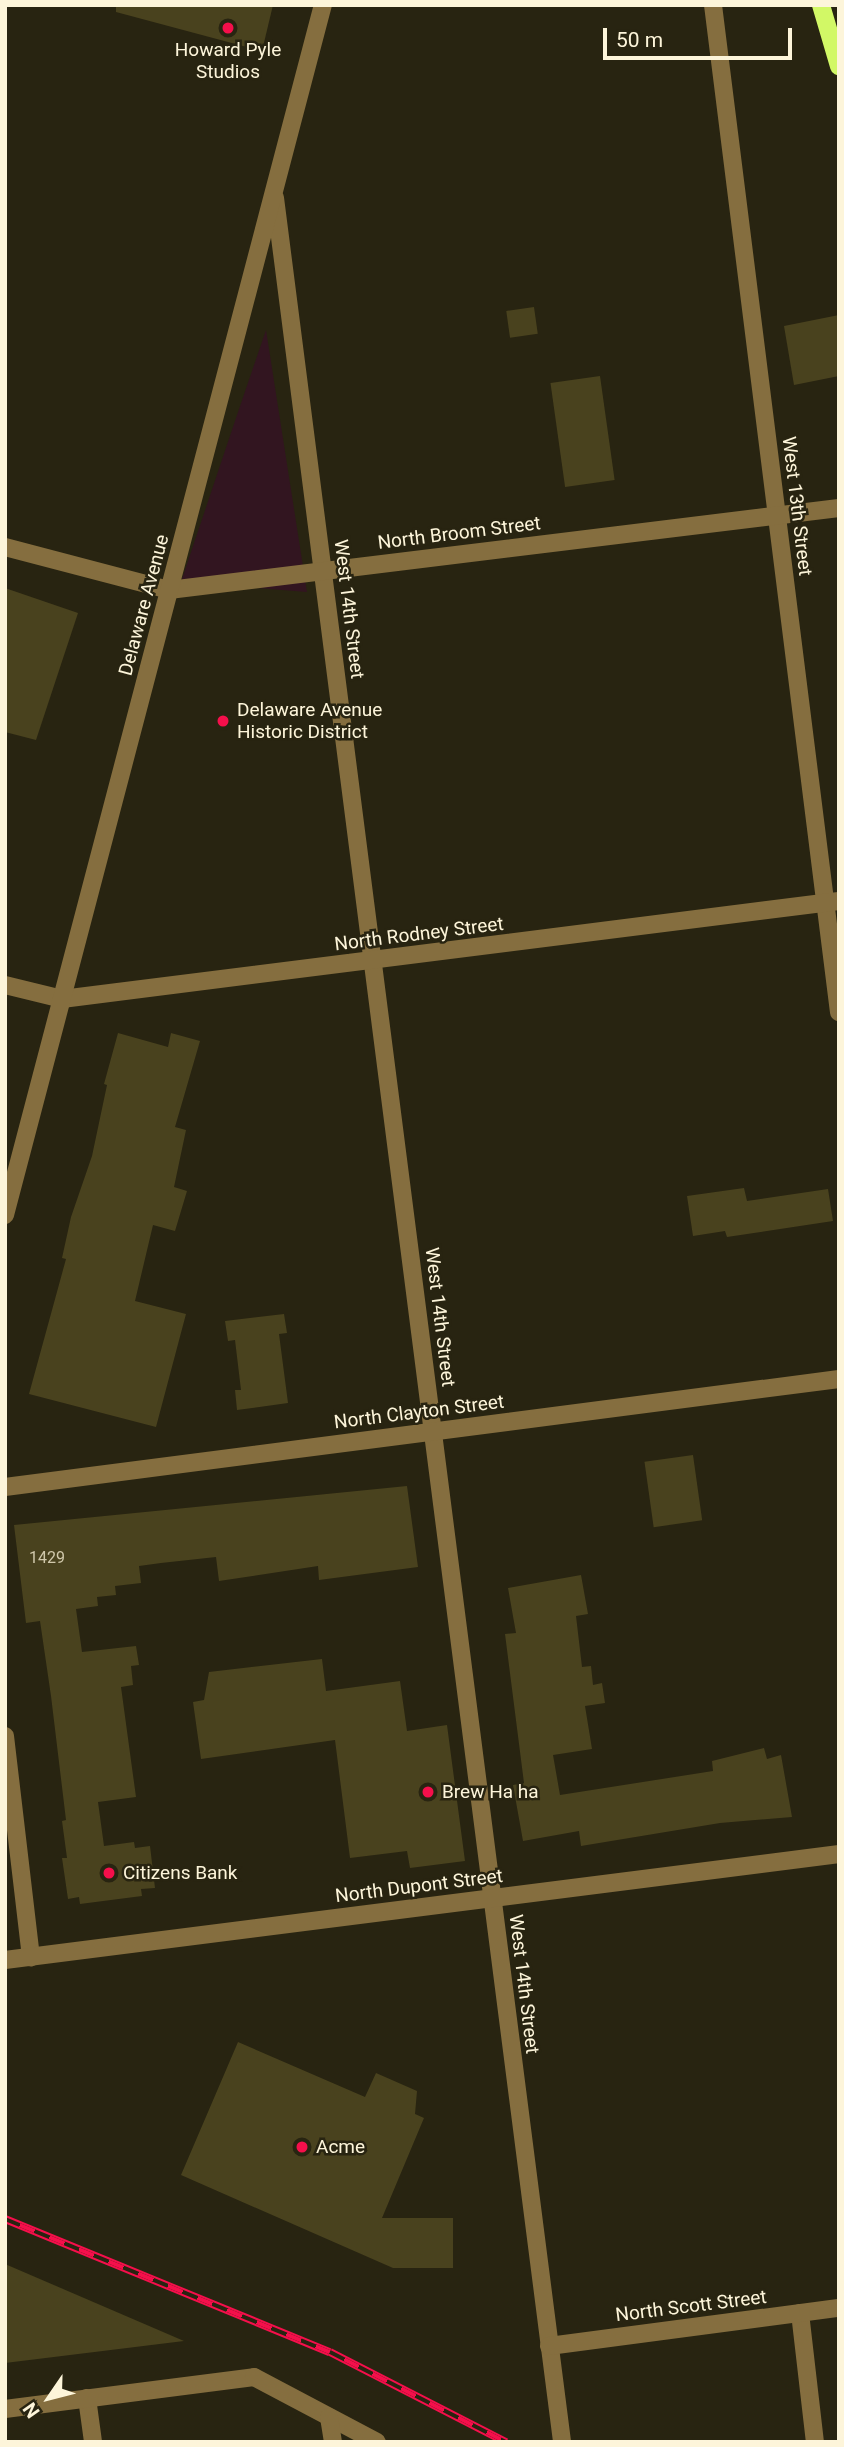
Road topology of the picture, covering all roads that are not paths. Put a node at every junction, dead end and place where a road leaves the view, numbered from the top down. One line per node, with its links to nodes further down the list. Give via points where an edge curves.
1 (323, 5): 5 (street, Delaware Avenue)
2 (713, 5): 7 (street, West 13th Street)
3 (821, 5): 4 (main road)
4 (839, 65)
5 (275, 198): 9 (street, West 14th Street); 10 (street, Delaware Avenue)
6 (839, 508): 7 (street, North Broom Street)
7 (777, 514): 9 (street, North Broom Street); 11 (street, West 13th Street)
8 (5, 547): 10 (street, North Broom Street)
9 (323, 571): 10 (street, North Broom Street); 12 (street, West 14th Street)
10 (169, 590): 14 (street, Delaware Avenue)
11 (832, 902): 12 (street, North Rodney Street); 15 (street, West 13th Street)
12 (373, 961): 14 (street, North Rodney Street); 18 (street, West 14th Street)
13 (5, 985): 14 (street, North Rodney Street)
14 (62, 999): 16 (street, Delaware Avenue)
15 (839, 1012)
16 (5, 1215)
17 (839, 1379): 18 (street, North Clayton Street)
18 (433, 1432): 19 (street, North Clayton Street); 22 (street, West 14th Street)
19 (5, 1487)
20 (5, 1736): 23 (street)
21 (839, 1854): 22 (street, North Dupont Street)
22 (492, 1898): 23 (street, North Dupont Street); 27 (street, West 14th Street)
23 (31, 1957): 24 (street, North Dupont Street)
24 (5, 1960)
25 (839, 2308): 26 (street, North Scott Street)
26 (800, 2313): 27 (street, North Scott Street); 35 (street)
27 (549, 2346): 34 (street, West 14th Street)
28 (87, 2398): 29 (street); 30 (street, via 254,2377); 31 (street)
29 (5, 2409)
30 (329, 2417): 32 (street); 33 (street)
31 (93, 2442)
32 (333, 2442)
33 (377, 2442)
34 (562, 2442)
35 (815, 2442)

